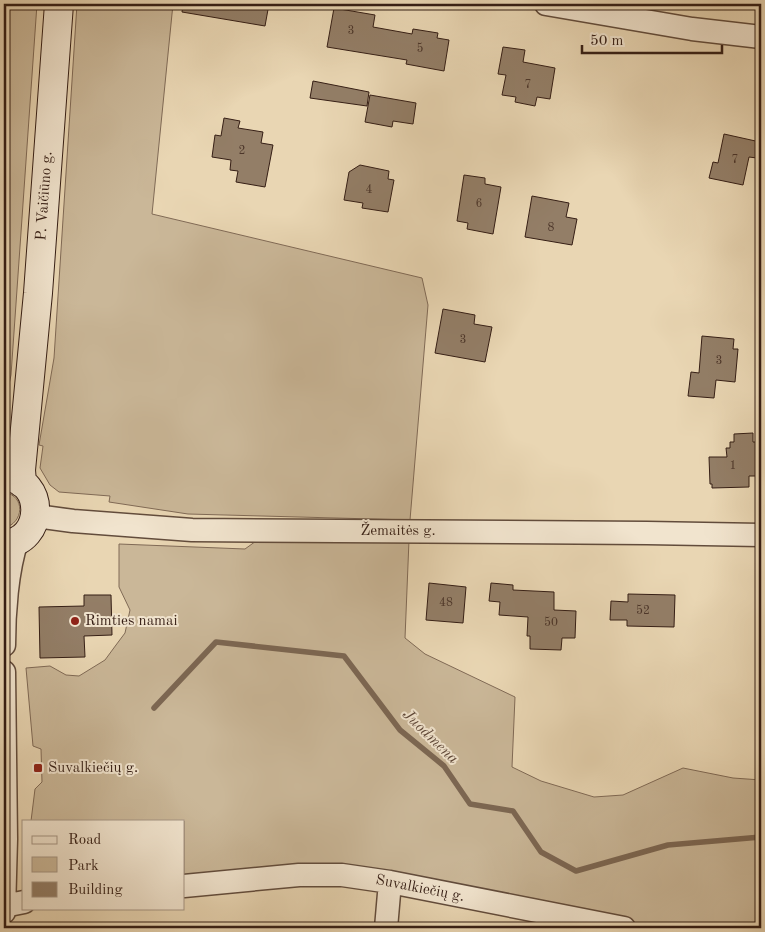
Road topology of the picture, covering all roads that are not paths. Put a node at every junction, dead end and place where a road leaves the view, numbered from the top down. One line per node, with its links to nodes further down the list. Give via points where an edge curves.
1 (59, 4): 4 (main road, P. Vaičiūno g.)
2 (546, 4): 3 (street, via 692,29)
3 (761, 37)
4 (28, 388): 5 (main road, P. Vaičiūno g.); 6 (main road, P. Vaičiūno g., via 21,470)
5 (4, 459)
6 (13, 480): 7 (main road, via 31,492 36,503)
7 (36, 516): 8 (street, Žemaitės g., via 192,530); 9 (main road, via 29,531)
8 (761, 535)
9 (10, 542): 10 (street, via 12,554)
10 (4, 621): 11 (street)
11 (4, 645)
12 (4, 672): 15 (street)
13 (390, 882): 14 (street, Suvalkiečių g., via 342,875 299,875); 16 (street); 17 (street, Suvalkiečių g.)
14 (185, 886)
15 (9, 907)
16 (386, 928)
17 (624, 928)

